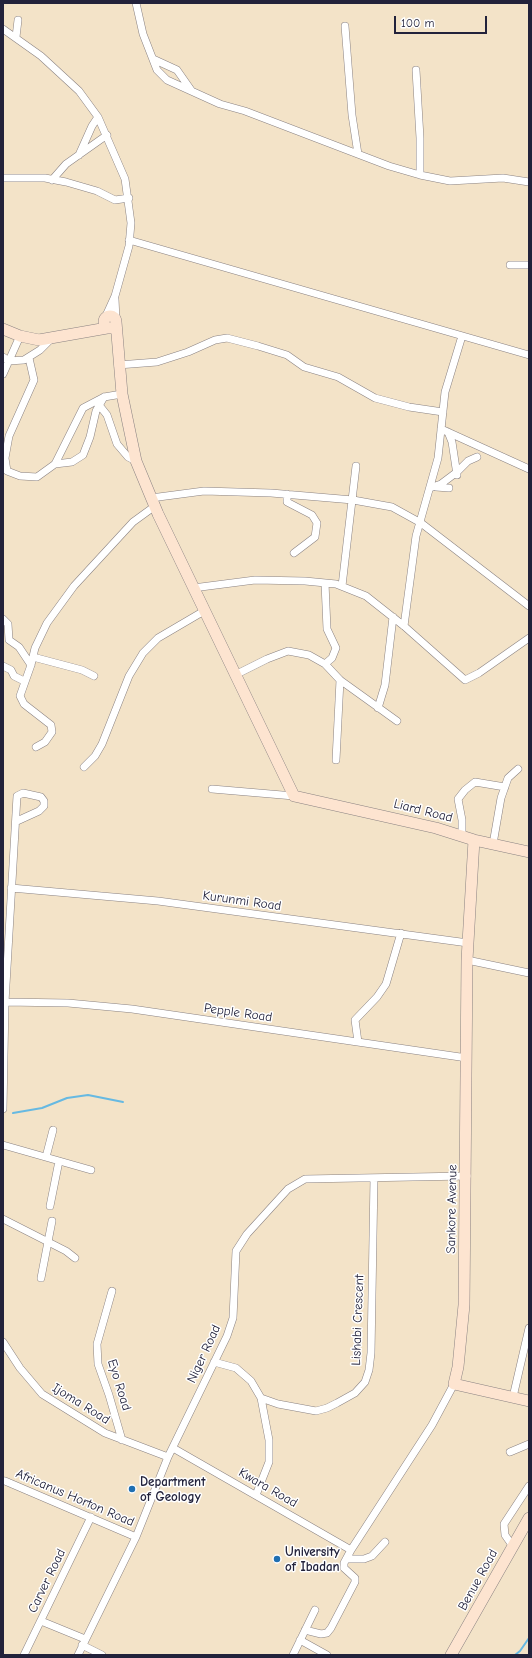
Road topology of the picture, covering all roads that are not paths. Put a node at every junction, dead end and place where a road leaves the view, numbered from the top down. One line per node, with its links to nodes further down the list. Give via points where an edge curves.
1 (136, 3): 6 (street, via 143,34)
2 (18, 20): 5 (street)
3 (345, 26): 11 (street, via 352,115)
4 (3, 29): 5 (street)
5 (16, 37): 9 (street, via 72,84)
6 (154, 59): 8 (street, via 177,70); 8 (street, via 157,70 167,80)
7 (416, 70): 13 (street)
8 (191, 90): 11 (street, via 220,104)
9 (98, 117): 10 (street); 12 (street)
10 (107, 135): 12 (street); 17 (street, via 125,179)
11 (358, 154): 13 (street)
12 (79, 156): 15 (street, via 63,166)
13 (420, 175): 16 (street, via 450,181 503,178)
14 (3, 178): 15 (street)
15 (52, 180): 17 (street, via 98,191 115,200)
16 (529, 182)
17 (129, 198): 18 (street)
18 (130, 240): 21 (street); 25 (street)
19 (510, 265): 20 (street)
20 (529, 265)
21 (115, 296): 22 (street); 22 (street)
22 (110, 323): 26 (street); 30 (street, via 118,346)
23 (3, 329): 24 (street)
24 (20, 336): 26 (street, via 39,340); 29 (street)
25 (462, 336): 27 (street); 35 (street)
26 (51, 339): 28 (street)
27 (529, 356)
28 (29, 358): 29 (street, via 17,362); 37 (street, via 34,380)
29 (6, 359): 31 (street)
30 (118, 365): 32 (street); 35 (street, via 157,362 227,338 286,355 304,367 338,377 375,398)
31 (3, 374)
32 (122, 394): 33 (street); 39 (street)
33 (104, 397): 34 (street); 40 (street, via 83,408)
34 (99, 406): 39 (street, via 107,415 117,444); 40 (street, via 83,455 72,462)
35 (443, 412): 36 (street)
36 (444, 431): 42 (street); 44 (street, via 452,442); 45 (street)
37 (6, 436): 43 (street)
38 (477, 458): 44 (street, via 468,461)
39 (136, 461): 49 (street)
40 (55, 464): 43 (street, via 37,477)
41 (356, 466): 48 (street)
42 (529, 469)
43 (5, 472)
44 (457, 475): 45 (street)
45 (433, 487): 46 (street); 50 (street)
46 (449, 488)
47 (287, 494): 48 (street); 49 (street, via 204,491); 51 (street, via 287,502 312,514 317,523 315,537)
48 (353, 500): 50 (street, via 392,507); 53 (street)
49 (153, 502): 54 (street); 61 (street, via 74,586 47,623)
50 (421, 523): 55 (street); 59 (street, via 416,536)
51 (294, 553)
52 (326, 583): 53 (street); 54 (street, via 255,580); 62 (street, via 327,629 336,648 332,658)
53 (342, 586): 57 (street, via 366,596)
54 (193, 588): 56 (street)
55 (529, 606)
56 (204, 611): 65 (street); 73 (street, via 158,638 143,653 129,676 102,744)
57 (393, 617): 59 (street); 69 (street, via 385,685)
58 (3, 619): 63 (street, via 8,624 9,640 19,647)
59 (404, 626): 60 (street, via 465,680)
60 (529, 638)
61 (33, 657): 63 (street); 66 (street)
62 (325, 664): 65 (street, via 309,655 288,651); 67 (street)
63 (31, 665): 68 (street)
64 (3, 666): 68 (street)
65 (235, 675): 77 (street)
66 (94, 676)
67 (340, 680): 69 (street); 72 (street)
68 (24, 681): 71 (street, via 20,696 24,704 52,727 49,737)
69 (378, 708): 70 (street)
70 (397, 721)
71 (36, 747)
72 (336, 760)
73 (84, 767)
74 (518, 769): 75 (street, via 508,778)
75 (505, 787): 79 (street, via 475,782 465,790 458,799); 81 (street)
76 (212, 789): 77 (street)
77 (294, 796): 79 (street, Liard Road)
78 (17, 821): 78 (street, via 17,796 37,796 44,801 44,806 39,811); 83 (street)
79 (462, 836): 80 (street, Liard Road)
80 (474, 840): 81 (street, Liard Road); 85 (street, Sankore Avenue)
81 (494, 844): 82 (street, Liard Road)
82 (529, 852)
83 (11, 888): 84 (street, Kurunmi Road, via 158,901); 88 (street)
84 (402, 933): 85 (street, Kurunmi Road); 89 (street, via 386,984 355,1020)
85 (468, 943): 86 (street, Sankore Avenue)
86 (467, 960): 87 (street); 90 (street, Sankore Avenue)
87 (529, 973)
88 (4, 1005): 89 (street, Pepple Road, via 68,1003 132,1009); 91 (street)
89 (358, 1042): 90 (street, Pepple Road)
90 (467, 1058): 97 (street, Sankore Avenue)
91 (3, 1109)
92 (53, 1130): 94 (street)
93 (3, 1145): 94 (street)
94 (46, 1157): 95 (street)
95 (59, 1161): 96 (street); 99 (street)
96 (91, 1170)
97 (467, 1176): 98 (street, Niger Road); 109 (street, Sankore Avenue, via 464,1305)
98 (374, 1178): 108 (street, Niger Road, via 305,1180 288,1189 247,1234 236,1252 233,1318); 111 (street, Lishabi Crescent, via 370,1353 365,1382 355,1393 316,1411)
99 (50, 1206)
100 (3, 1220): 102 (street)
101 (52, 1221): 102 (street)
102 (49, 1242): 103 (street); 104 (street)
103 (74, 1258)
104 (41, 1278)
105 (112, 1291): 113 (street, Eyo Road, via 97,1344 98,1364)
106 (529, 1328): 110 (street)
107 (3, 1342): 113 (street, Ijoma Road, via 42,1394 104,1434)
108 (214, 1362): 111 (street, via 236,1368 251,1381); 115 (street, Niger Road)
109 (454, 1384): 110 (street); 126 (street, Sankore Avenue, via 428,1431)
110 (513, 1397): 112 (street)
111 (261, 1398): 120 (street, via 269,1440 269,1462)
112 (529, 1401)
113 (122, 1440): 117 (street, Ijoma Road)
114 (529, 1444): 116 (street)
115 (173, 1448): 117 (street, Niger Road); 120 (street, Kwara Road)
116 (510, 1452)
117 (168, 1456): 123 (street, Niger Road)
118 (5, 1481): 121 (street, Africanus Horton Road)
119 (529, 1486): 125 (street, via 504,1524 505,1535)
120 (256, 1495): 126 (street, Kwara Road)
121 (91, 1517): 123 (street, Africanus Horton Road); 129 (street, Carver Road)
122 (529, 1518): 125 (street, Benue Road)
123 (136, 1537): 132 (street, Niger Road)
124 (385, 1542): 127 (street, via 372,1556 364,1559)
125 (512, 1545): 138 (street, Benue Road)
126 (351, 1550): 127 (street, Sankore Avenue)
127 (347, 1559): 130 (street, via 344,1568 355,1578 355,1582 331,1628 327,1633 321,1634)
128 (315, 1610): 130 (street)
129 (41, 1621): 132 (street); 133 (street, Carver Road)
130 (305, 1630): 131 (street)
131 (300, 1640): 136 (street); 137 (street)
132 (83, 1642): 134 (street, Niger Road); 135 (street)
133 (24, 1655)
134 (78, 1655)
135 (102, 1655)
136 (293, 1655)
137 (327, 1655)
138 (451, 1655)

